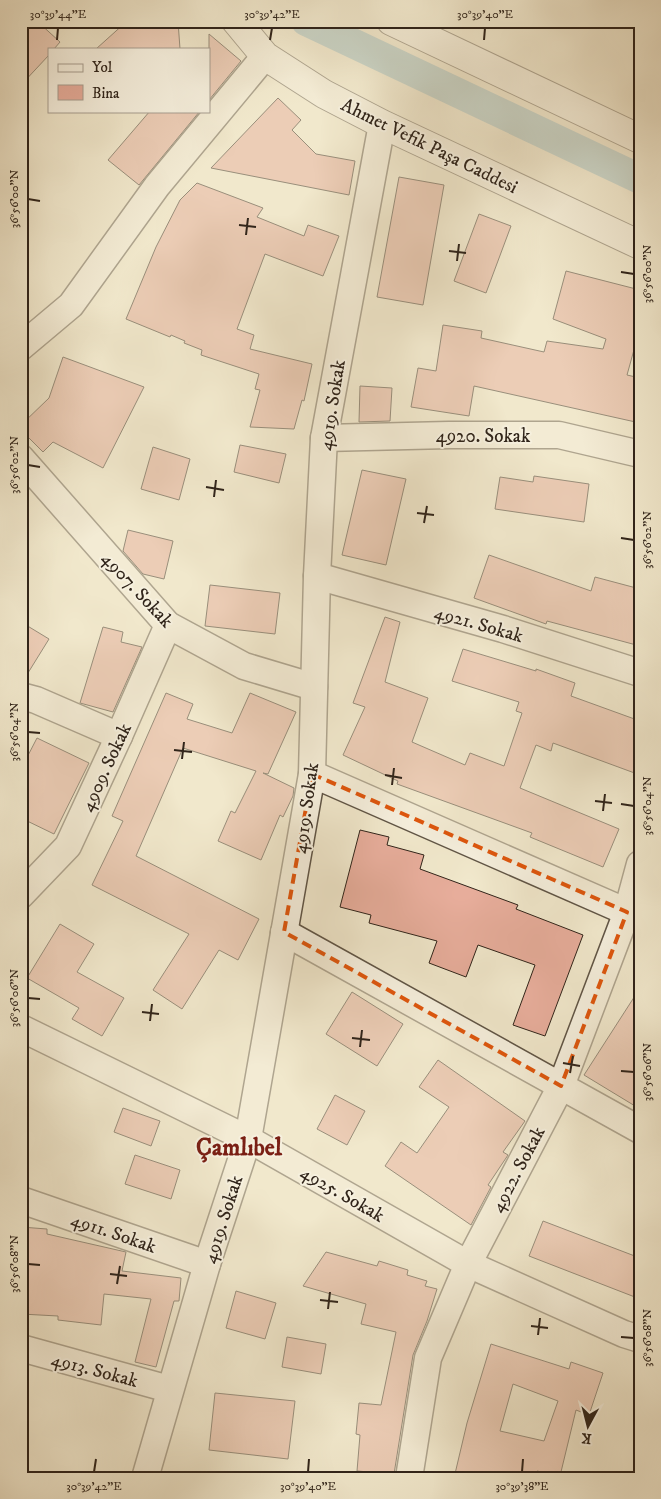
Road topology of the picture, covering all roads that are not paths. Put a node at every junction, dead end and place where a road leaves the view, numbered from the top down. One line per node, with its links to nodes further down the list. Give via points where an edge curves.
1 (236, 21): 3 (street, Ahmet Vefik Paşa Caddesi)
2 (391, 21): 5 (street)
3 (265, 56): 4 (street, Ahmet Vefik Paşa Caddesi, via 324,94); 7 (street, via 157,186 71,305)
4 (382, 124): 6 (street, Ahmet Vefik Paşa Caddesi); 8 (street, 4919. Sokak)
5 (640, 139)
6 (640, 244)
7 (21, 347)
8 (324, 438): 9 (street, 4920. Sokak, via 559,435); 11 (street, 4919. Sokak)
9 (640, 454)
10 (21, 458): 12 (street, 4907. Sokak)
11 (317, 576): 13 (street, 4921. Sokak, via 503,629); 14 (street, 4919. Sokak)
12 (168, 625): 14 (street, 4907. Sokak, via 244,666); 16 (street, 4909. Sokak)
13 (640, 673)
14 (314, 686): 17 (street, 4919. Sokak)
15 (21, 696): 16 (street)
16 (120, 736): 19 (street, 4909. Sokak, via 68,846)
17 (312, 774): 20 (street); 21 (street, 4919. Sokak)
18 (640, 864): 20 (street, 4922. Sokak)
19 (21, 895)
20 (627, 912): 23 (street, 4922. Sokak)
21 (284, 932): 23 (street); 25 (street, 4919. Sokak)
22 (21, 1028): 25 (street, 4925. Sokak)
23 (561, 1086): 24 (street); 28 (street, 4922. Sokak)
24 (640, 1130)
25 (248, 1139): 27 (street, 4919. Sokak); 28 (street, 4925. Sokak)
26 (21, 1200): 27 (street, 4911. Sokak)
27 (207, 1264): 31 (street, 4919. Sokak)
28 (468, 1264): 29 (street, 4925. Sokak); 33 (street, 4922. Sokak, via 428,1358)
29 (640, 1339)
30 (21, 1348): 31 (street, 4913. Sokak)
31 (169, 1389): 32 (street, 4919. Sokak)
32 (145, 1478)
33 (409, 1478)

